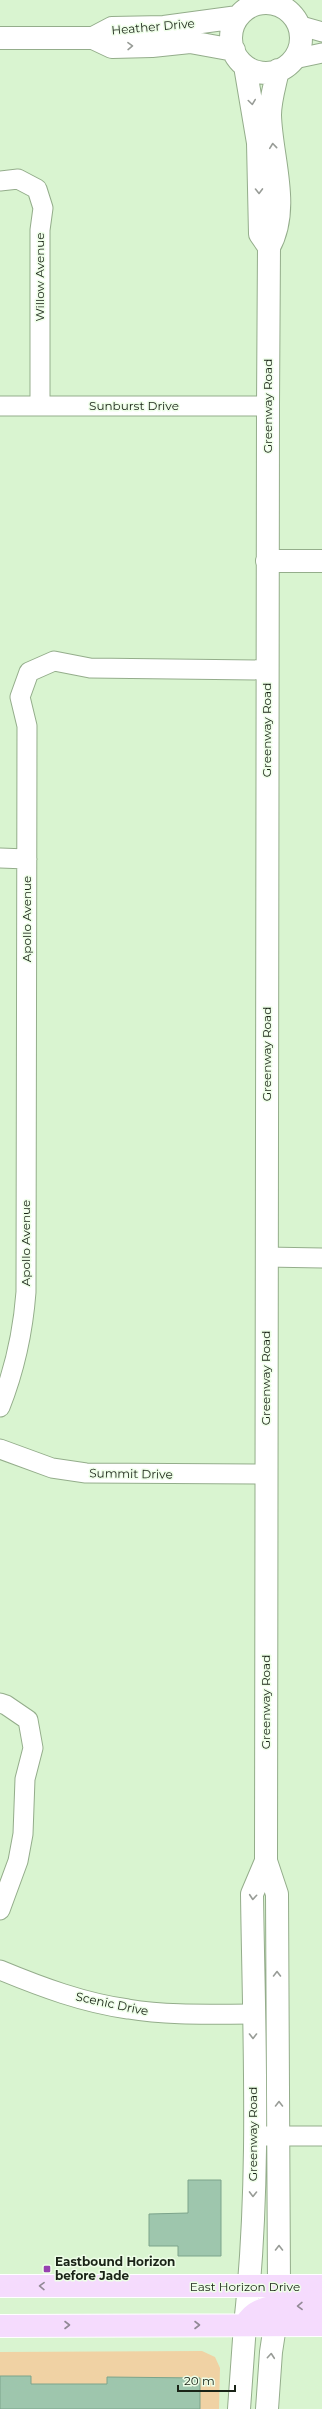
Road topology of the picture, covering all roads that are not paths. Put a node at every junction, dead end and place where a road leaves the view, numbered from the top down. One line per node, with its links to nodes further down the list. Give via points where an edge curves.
1 (241, 6): 2 (street, via 274,4); 5 (street, Heather Drive, via 216,20 164,27 112,28); 7 (street, via 231,35)
2 (290, 12): 3 (street); 8 (street, via 301,40)
3 (322, 32)
4 (0, 38): 5 (street, Heather Drive)
5 (93, 38): 7 (street, Heather Drive, one-way to 7, via 112,47 190,42)
6 (322, 53): 8 (street)
7 (240, 58): 8 (street, via 259,72); 10 (street, Greenway Road, one-way to 10, via 258,143 260,234)
8 (286, 64): 10 (street, Greenway Road, one-way to 8, via 277,233 279,206 270,115)
9 (0, 181): 12 (street, Willow Avenue, via 18,179 38,188 43,208 40,230)
10 (269, 247): 13 (street, Greenway Road)
11 (0, 406): 12 (street, Sunburst Drive)
12 (40, 406): 13 (street, Sunburst Drive)
13 (268, 406): 14 (street, Greenway Road)
14 (267, 561): 15 (street); 16 (street, Greenway Road)
15 (322, 561)
16 (267, 670): 18 (street, Apollo Avenue, via 90,668 54,661 29,672 20,697 27,726); 19 (street, Greenway Road)
17 (0, 858): 18 (street)
18 (27, 858): 21 (street, Apollo Avenue, via 26,1292 18,1350)
19 (266, 1257): 20 (street); 23 (street, Greenway Road)
20 (322, 1258)
21 (0, 1407)
22 (0, 1449): 23 (street, Summit Drive, via 52,1468 86,1473)
23 (266, 1474): 25 (street, Greenway Road)
24 (0, 1703): 26 (street, via 6,1704 28,1720 33,1748 25,1779 23,1834 18,1861)
25 (266, 1861): 28 (street, Greenway Road, one-way to 28, via 252,1894); 30 (street, Greenway Road, one-way to 25, via 277,1894)
26 (0, 1910)
27 (0, 1970): 28 (street, Scenic Drive, via 68,1994 128,2009 182,2014)
28 (253, 2014): 29 (street, Greenway Road, one-way to 29)
29 (254, 2136): 30 (street); 33 (street, Greenway Road, one-way to 33)
30 (279, 2136): 31 (street); 35 (street, Greenway Road, one-way to 30)
31 (322, 2136)
32 (0, 2286): 33 (main road, East Horizon Drive, one-way to 32)
33 (249, 2286): 35 (main road, East Horizon Drive); 37 (street, Greenway Road)
34 (322, 2286): 35 (main road, East Horizon Drive)
35 (277, 2306): 36 (main road, one-way to 35); 37 (main road, via 258,2310 249,2315); 38 (main road, East Horizon Drive); 41 (street, Greenway Road, one-way to 35)
36 (322, 2306)
37 (244, 2325): 39 (main road, one-way to 37); 40 (street, Greenway Road)
38 (322, 2325)
39 (0, 2326)
40 (239, 2409)
41 (267, 2409)

